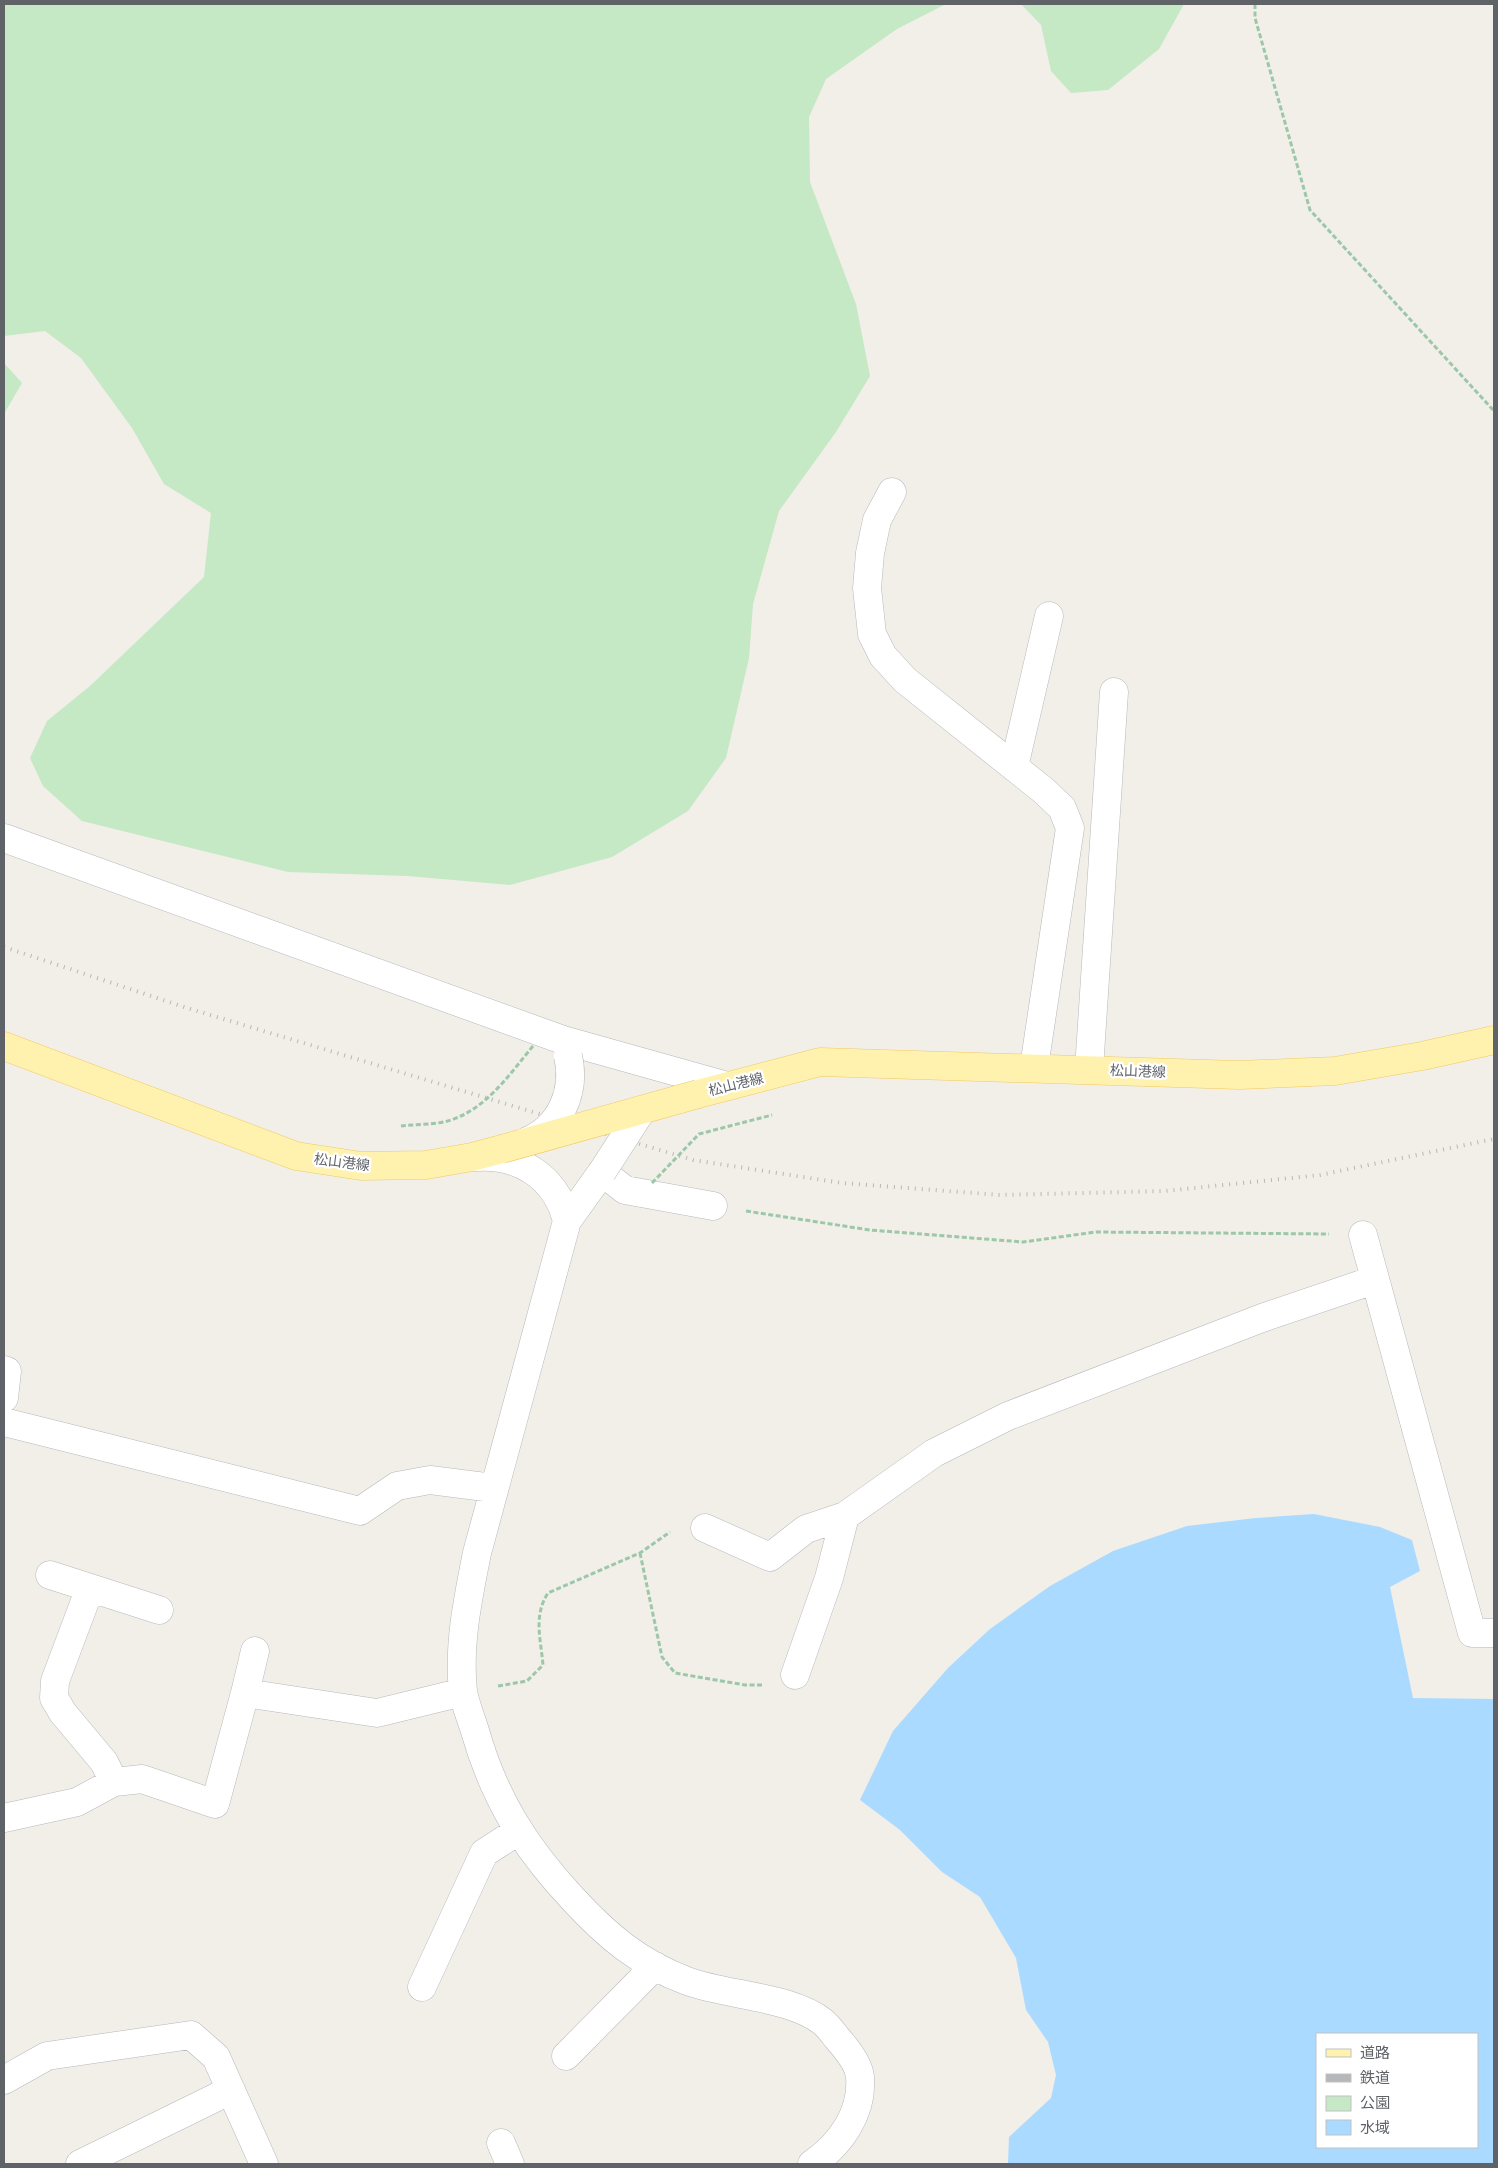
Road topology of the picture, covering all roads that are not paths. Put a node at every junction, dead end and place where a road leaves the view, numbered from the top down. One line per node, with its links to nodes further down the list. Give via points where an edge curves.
1 (892, 492): 4 (street, via 877,520 870,553 868,588 872,634 883,656 904,680)
2 (1049, 616): 4 (street)
3 (1114, 692): 10 (street)
4 (1014, 767): 9 (street, via 1062,808 1070,828)
5 (4, 838): 8 (street)
6 (1494, 1040): 10 (main road, 松山港線, via 1335,1071 1239,1075)
7 (4, 1046): 14 (main road, 松山港線, via 296,1156 361,1166 426,1165)
8 (565, 1048): 11 (street); 13 (street, bridge, via 571,1076 570,1089 560,1112 544,1132)
9 (1034, 1067): 10 (main road, 松山港線); 11 (main road, 松山港線, via 820,1062)
10 (1089, 1069)
11 (727, 1086): 12 (main road, 松山港線, bridge)
12 (642, 1110): 13 (main road, 松山港線, bridge); 15 (street, bridge)
13 (506, 1148): 14 (main road, 松山港線)
14 (472, 1157): 17 (street, via 503,1157 529,1167 558,1196)
15 (602, 1172): 16 (street, via 625,1190); 17 (street)
16 (713, 1206)
17 (567, 1221): 23 (street)
18 (1363, 1235): 19 (street)
19 (1374, 1280): 24 (street, via 1262,1318 1008,1416 934,1453); 29 (street, via 1472,1633)
20 (4, 1370): 21 (street, via 7,1371)
21 (4, 1398)
22 (4, 1422): 23 (street, via 360,1511 397,1486 430,1480)
23 (493, 1488): 32 (street, via 468,1600)
24 (845, 1516): 25 (street, via 806,1529 770,1557); 31 (street, via 829,1578)
25 (705, 1528)
26 (50, 1575): 27 (street)
27 (90, 1588): 28 (street); 34 (street, via 55,1681 54,1698 62,1713 104,1762)
28 (159, 1610)
29 (1494, 1633)
30 (255, 1651): 33 (street)
31 (795, 1675)
32 (463, 1692): 33 (street, via 377,1713); 36 (street, via 484,1763)
33 (245, 1693): 34 (street, via 214,1804 142,1779)
34 (114, 1782): 35 (street, via 77,1802)
35 (4, 1818)
36 (518, 1831): 37 (street, via 548,1872 603,1932); 38 (street, via 484,1853)
37 (655, 1966): 39 (street); 44 (street, via 688,1981 793,2006 823,2022 847,2049 860,2075 858,2102 848,2130)
38 (422, 1987)
39 (566, 2056)
40 (4, 2080): 41 (street, via 47,2056 191,2035 216,2057)
41 (231, 2090): 42 (street); 43 (street)
42 (80, 2164)
43 (264, 2164)
44 (812, 2164)

